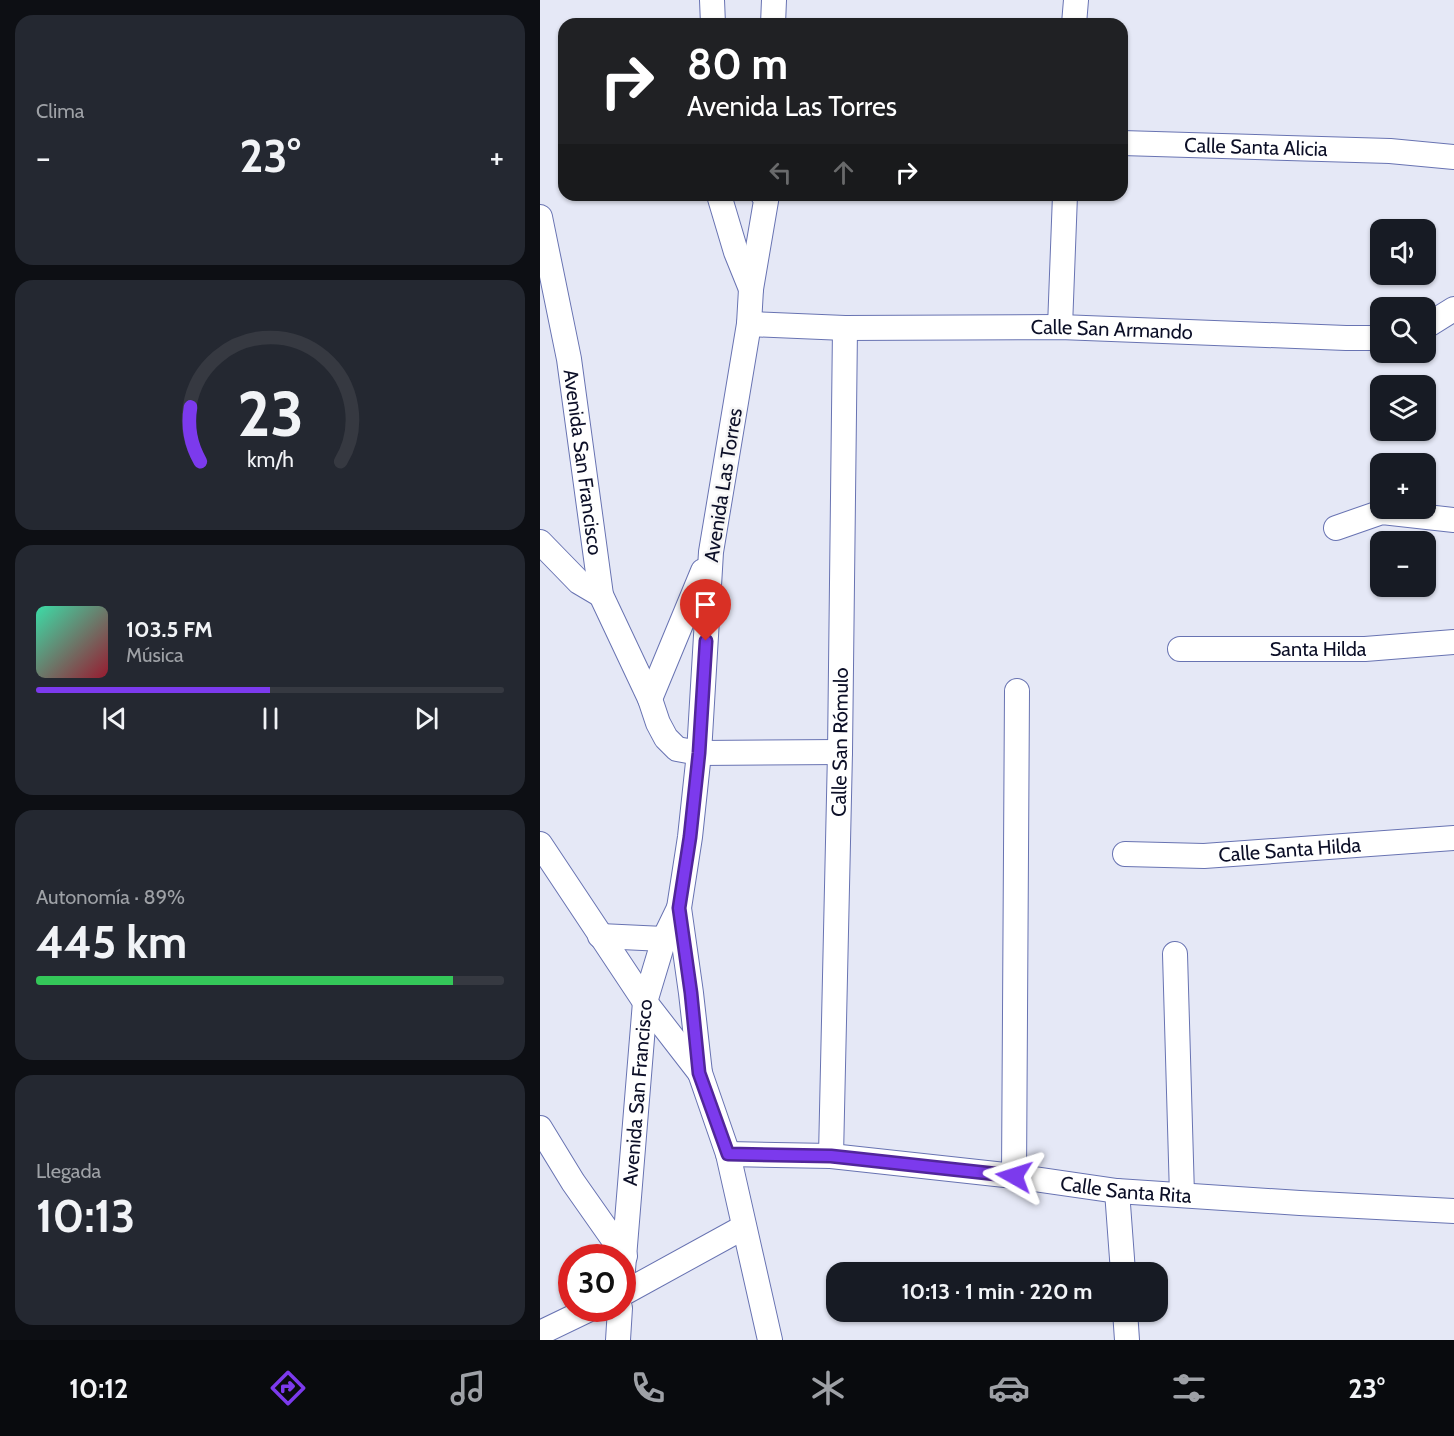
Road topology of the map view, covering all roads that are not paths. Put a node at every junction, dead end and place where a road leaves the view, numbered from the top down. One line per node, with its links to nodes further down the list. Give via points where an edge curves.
1 (712, 0): 4 (street)
2 (774, 0): 5 (street)
3 (1076, 0): 6 (street)
4 (713, 18)
5 (773, 18)
6 (1074, 18)
7 (1128, 143): 8 (street, Calle Santa Alicia, via 1390,151)
8 (1454, 157)
9 (721, 201): 14 (street)
10 (764, 201): 14 (street, Avenida Las Torres)
11 (1065, 201): 18 (street)
12 (540, 217): 13 (street, Avenida San Francisco)
13 (544, 258): 25 (street, Avenida San Francisco, via 569,358)
14 (751, 289): 17 (street, Avenida Las Torres)
15 (1454, 309): 16 (street)
16 (1436, 320)
17 (749, 324): 19 (street, Calle San Armando); 24 (street, Avenida Las Torres)
18 (1060, 327): 19 (street, Calle San Armando); 20 (street, Calle San Armando)
19 (845, 328): 30 (street, Calle San Rómulo)
20 (1370, 338)
21 (1454, 520): 22 (street, via 1382,512)
22 (1336, 528)
23 (540, 542): 25 (street, via 579,582)
24 (711, 552): 29 (street); 31 (street, Avenida Las Torres)
25 (601, 595): 29 (street, Avenida San Francisco)
26 (1454, 642): 27 (street, Santa Hilda, via 1365,649)
27 (1180, 649)
28 (1017, 691): 46 (street)
29 (650, 699): 31 (street, Avenida San Francisco, via 666,738 677,749)
30 (840, 752): 31 (street, Avenida San Francisco); 45 (street, Calle San Rómulo)
31 (699, 753): 35 (street, Avenida Las Torres)
32 (1454, 838): 34 (street, Calle Santa Hilda, via 1204,856)
33 (540, 844): 36 (street)
34 (1125, 854)
35 (679, 908): 37 (street, Avenida San Francisco); 39 (street, Avenida Las Torres)
36 (600, 936): 37 (street); 40 (street)
37 (664, 939): 40 (street, Avenida San Francisco)
38 (1175, 954): 48 (street)
39 (691, 993): 41 (street); 42 (street, Avenida Las Torres)
40 (645, 1002): 41 (street); 52 (street, Avenida San Francisco)
41 (669, 1034): 42 (street)
42 (699, 1073): 44 (street, Avenida Las Torres)
43 (540, 1128): 51 (street)
44 (728, 1154): 45 (street, Calle Santa Rita); 50 (street, Avenida Las Torres)
45 (831, 1156): 46 (street, Calle Santa Rita)
46 (1014, 1176): 47 (street, Calle Santa Rita)
47 (1117, 1191): 48 (street, Calle Santa Rita); 53 (street)
48 (1182, 1195): 49 (street, Calle Santa Rita)
49 (1454, 1211)
50 (744, 1227): 54 (street); 60 (street, Avenida Las Torres)
51 (617, 1244)
52 (626, 1244)
53 (1122, 1262)
54 (636, 1286)
55 (563, 1322): 58 (street)
56 (619, 1322): 59 (street)
57 (1126, 1322): 61 (street)
58 (540, 1333)
59 (618, 1340)
60 (770, 1340)
61 (1127, 1340)

